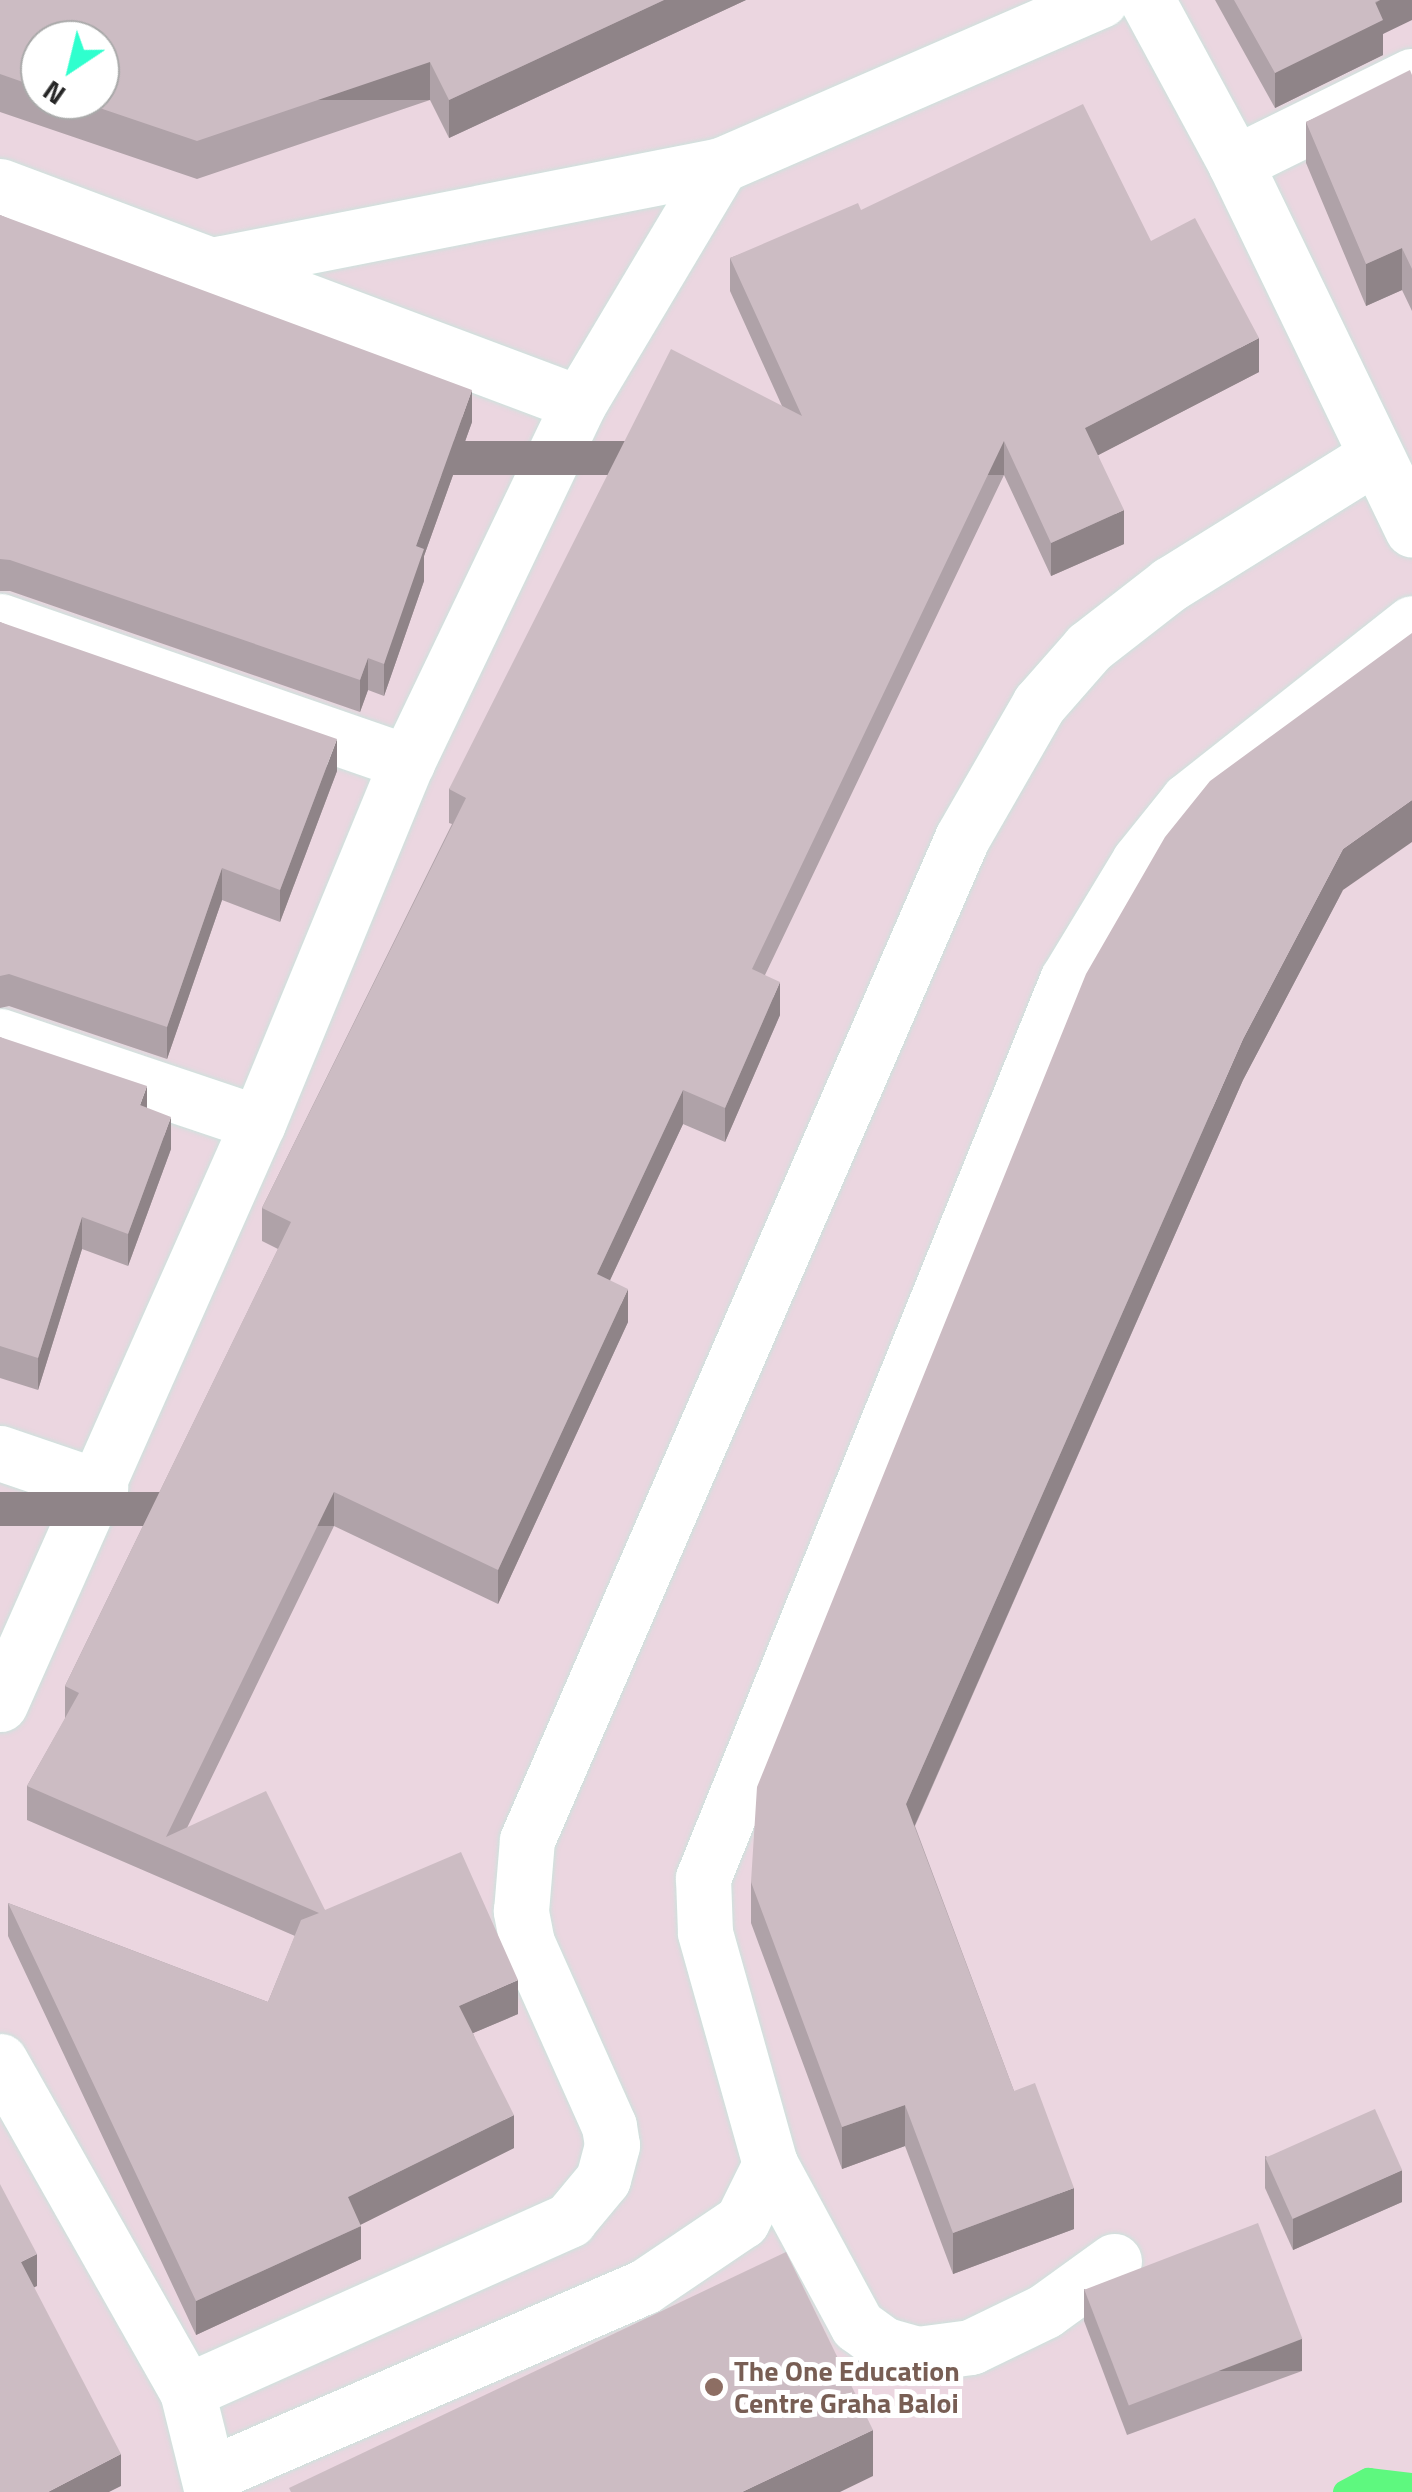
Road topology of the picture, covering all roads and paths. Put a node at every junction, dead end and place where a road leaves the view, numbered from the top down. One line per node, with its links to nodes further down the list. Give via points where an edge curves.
1 (1101, 0): 5 (street)
2 (1147, 0): 4 (street)
3 (1412, 76): 4 (street)
4 (1235, 163): 9 (street)
5 (721, 165): 7 (street); 8 (street)
6 (0, 186): 7 (street)
7 (217, 264): 8 (street)
8 (579, 403): 13 (street)
9 (1374, 457): 10 (street); 22 (street, via 1170,584 1089,647 1039,704 962,838 527,1840 520,1911 528,1944 609,2126 612,2145 603,2180 570,2220)
10 (1412, 529)
11 (0, 621): 13 (street)
12 (1412, 623): 20 (street, via 1188,800 1139,860 1067,980 703,1878 705,1932)
13 (407, 762): 15 (street)
14 (0, 1036): 15 (street)
15 (258, 1123): 17 (street)
16 (0, 1453): 17 (street)
17 (100, 1487): 18 (street)
18 (0, 1704)
19 (0, 2061): 22 (street)
20 (770, 2164): 21 (street, via 840,2300 883,2344 917,2354 971,2348 1045,2310); 23 (street, via 742,2221 644,2287)
21 (1114, 2261)
22 (188, 2391): 23 (street)
23 (210, 2484)

